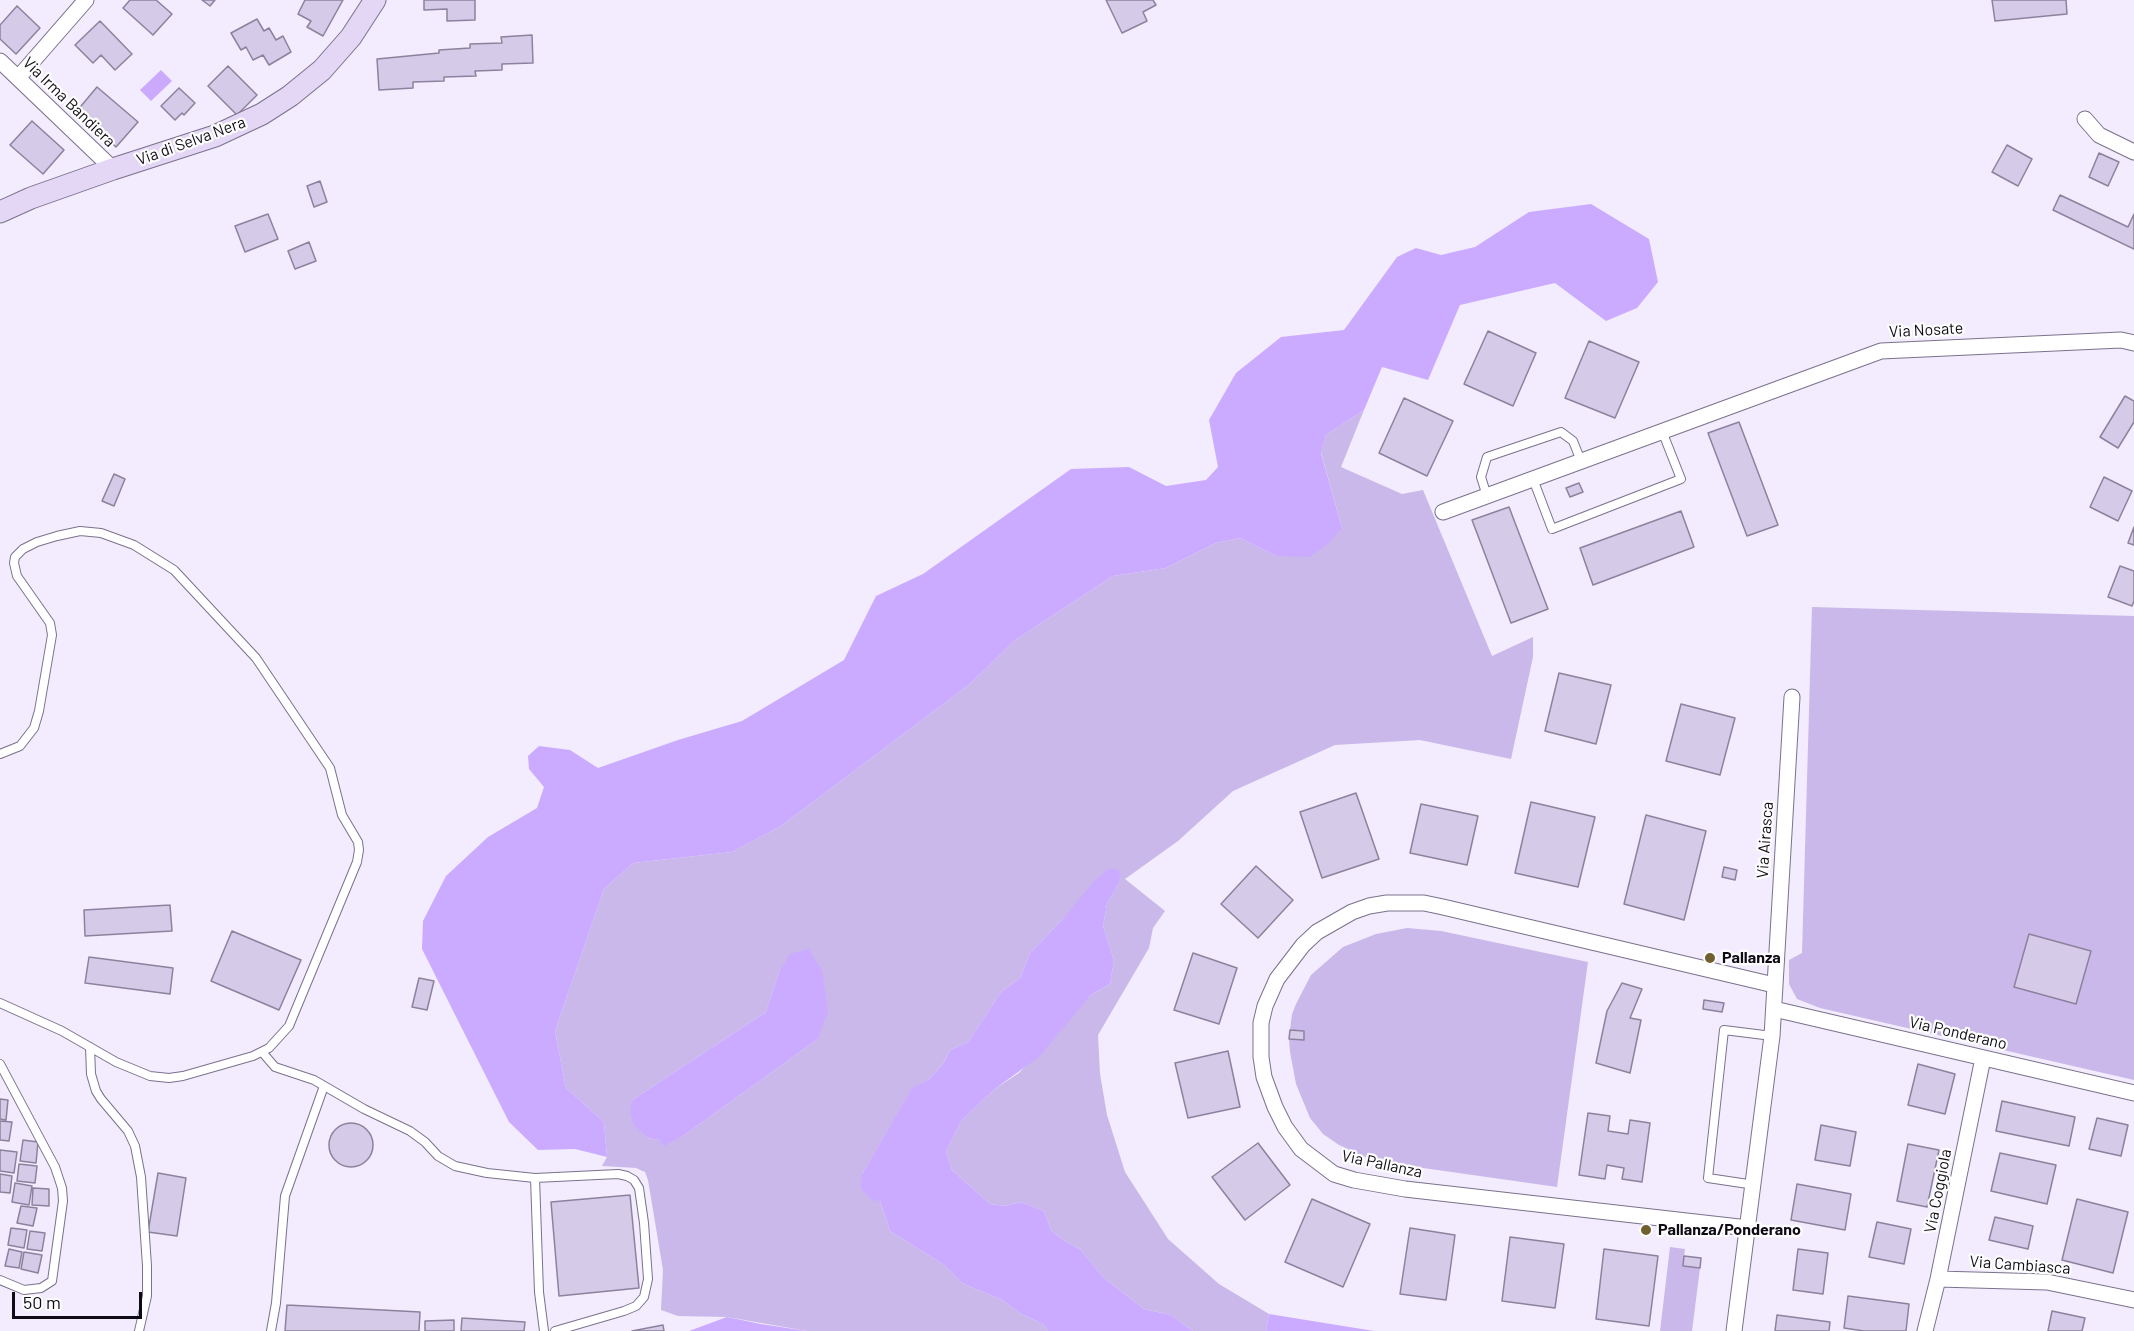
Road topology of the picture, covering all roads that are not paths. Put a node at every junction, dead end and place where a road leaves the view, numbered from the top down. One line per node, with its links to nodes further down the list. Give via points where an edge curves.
1 (86, 0): 4 (street)
2 (375, 0): 7 (street, Via di Selva Nera, via 331,61 284,101 215,136)
3 (0, 62): 4 (street, Via Irma Bandiera)
4 (18, 78): 7 (street, Via Irma Bandiera)
5 (2085, 119): 6 (street, via 2099,135)
6 (2134, 152)
7 (113, 169): 8 (street, Via di Selva Nera)
8 (0, 212)
9 (2134, 343): 10 (street, Via Nosate, via 2121,340 1881,351)
10 (1662, 430): 11 (street, Via Nosate); 12 (lane, via 1681,479 1552,529)
11 (1581, 461): 12 (street, Via Nosate); 13 (lane, via 1573,441 1561,432 1487,457 1481,477)
12 (1533, 479): 13 (street, Via Nosate)
13 (1487, 496): 14 (street, Via Nosate)
14 (1443, 512)
15 (1792, 697): 17 (street, Via Airasca)
16 (0, 754): 22 (lane, via 20,746 34,729 39,711 52,629 17,576 14,564 19,553 37,542 88,531 145,551 174,570 256,658 330,768 342,815 359,850 289,1026)
17 (1774, 985): 19 (street); 29 (street, Via Pallanza, via 1443,907 1387,903 1352,912 1303,945 1277,980 1261,1023 1262,1067 1275,1107 1301,1149 1334,1174 1406,1190)
18 (0, 1003): 21 (lane)
19 (1774, 1010): 20 (street); 23 (street, Via Ponderano)
20 (1772, 1036): 28 (street); 28 (lane, via 1724,1030 1708,1179)
21 (90, 1047): 22 (lane, via 133,1070 159,1077 183,1076); 33 (lane, via 96,1091 128,1131 141,1177 147,1296)
22 (262, 1052): 25 (lane, via 274,1067)
23 (1983, 1058): 26 (street, Via Ponderano); 30 (street, Via Coggiola)
24 (0, 1064): 31 (lane, via 55,1167 63,1201 52,1281 35,1290)
25 (324, 1086): 27 (lane, via 410,1131 455,1166); 34 (lane, via 285,1196)
26 (2134, 1093)
27 (535, 1179): 35 (lane); 36 (lane, via 627,1176 639,1188 644,1223 648,1279 644,1297 624,1311)
28 (1755, 1185): 29 (street)
29 (1748, 1228): 37 (street)
30 (1938, 1279): 32 (street, Via Cambiasca, via 2047,1282); 38 (street, Via Coggiola)
31 (0, 1281)
32 (2134, 1300)
33 (139, 1331)
34 (271, 1331)
35 (544, 1331)
36 (555, 1331)
37 (1734, 1331)
38 (1925, 1331)

